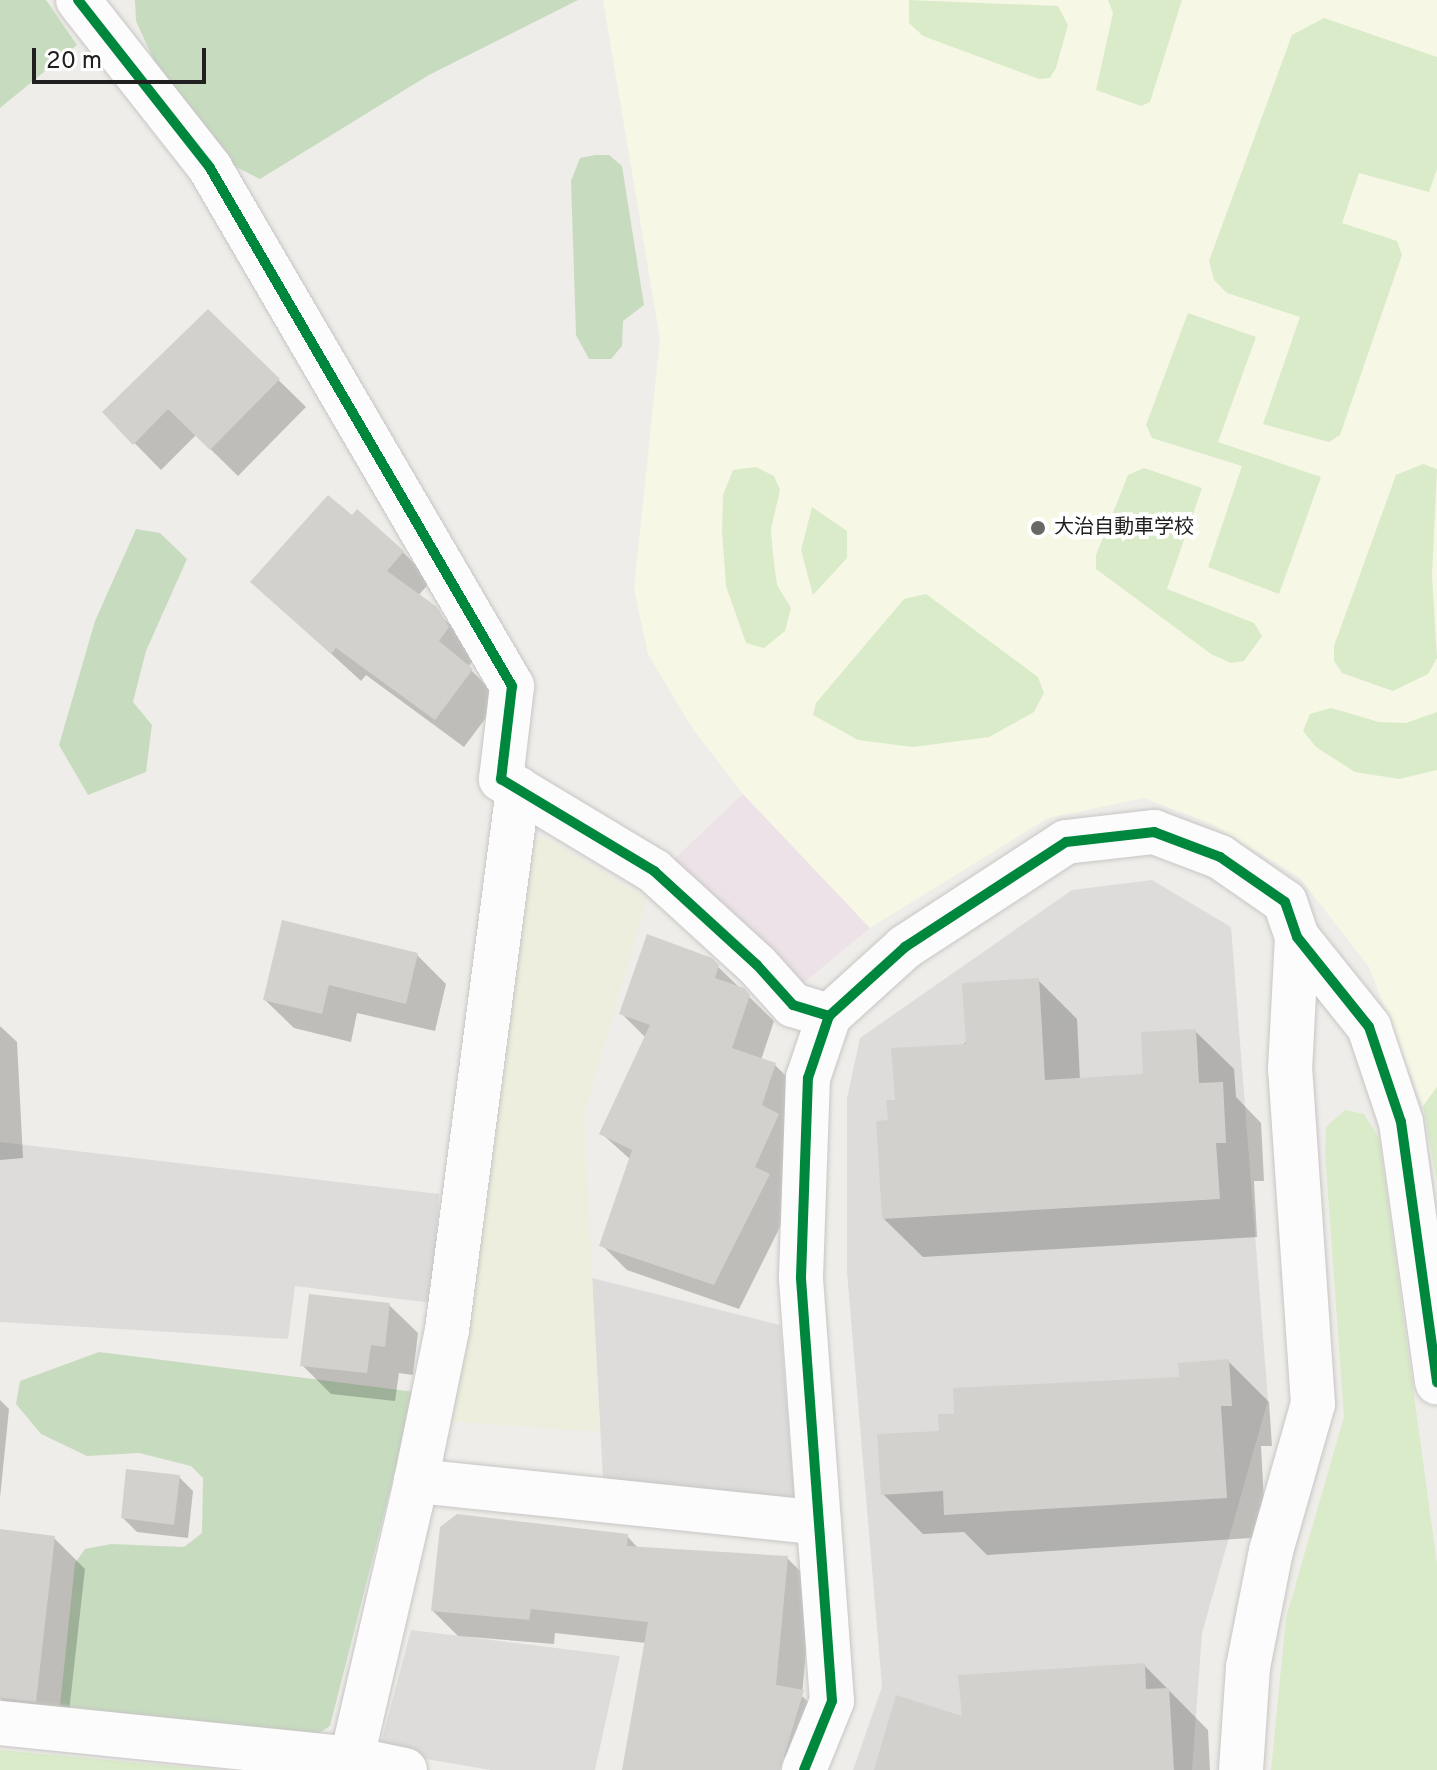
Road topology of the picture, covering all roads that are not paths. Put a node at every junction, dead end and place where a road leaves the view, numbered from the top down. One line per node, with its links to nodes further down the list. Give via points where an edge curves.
1 (78, 0): 2 (street, via 210,168 512,686 501,779)
2 (518, 789): 4 (street, via 654,871 793,1005); 6 (street, via 447,1330)
3 (1297, 937): 4 (street, via 1285,902 1220,857 1154,832 1066,842 905,947); 5 (street, via 1369,1027 1401,1122); 12 (street, via 1290,1070 1313,1404 1271,1551 1250,1653)
4 (829, 1016): 7 (street, via 808,1078 801,1277)
5 (1437, 1383)
6 (416, 1481): 7 (street); 9 (street)
7 (819, 1523): 11 (street, via 832,1701)
8 (0, 1723): 9 (street)
9 (350, 1765): 10 (street)
10 (405, 1770)
11 (804, 1770)
12 (1241, 1770)

